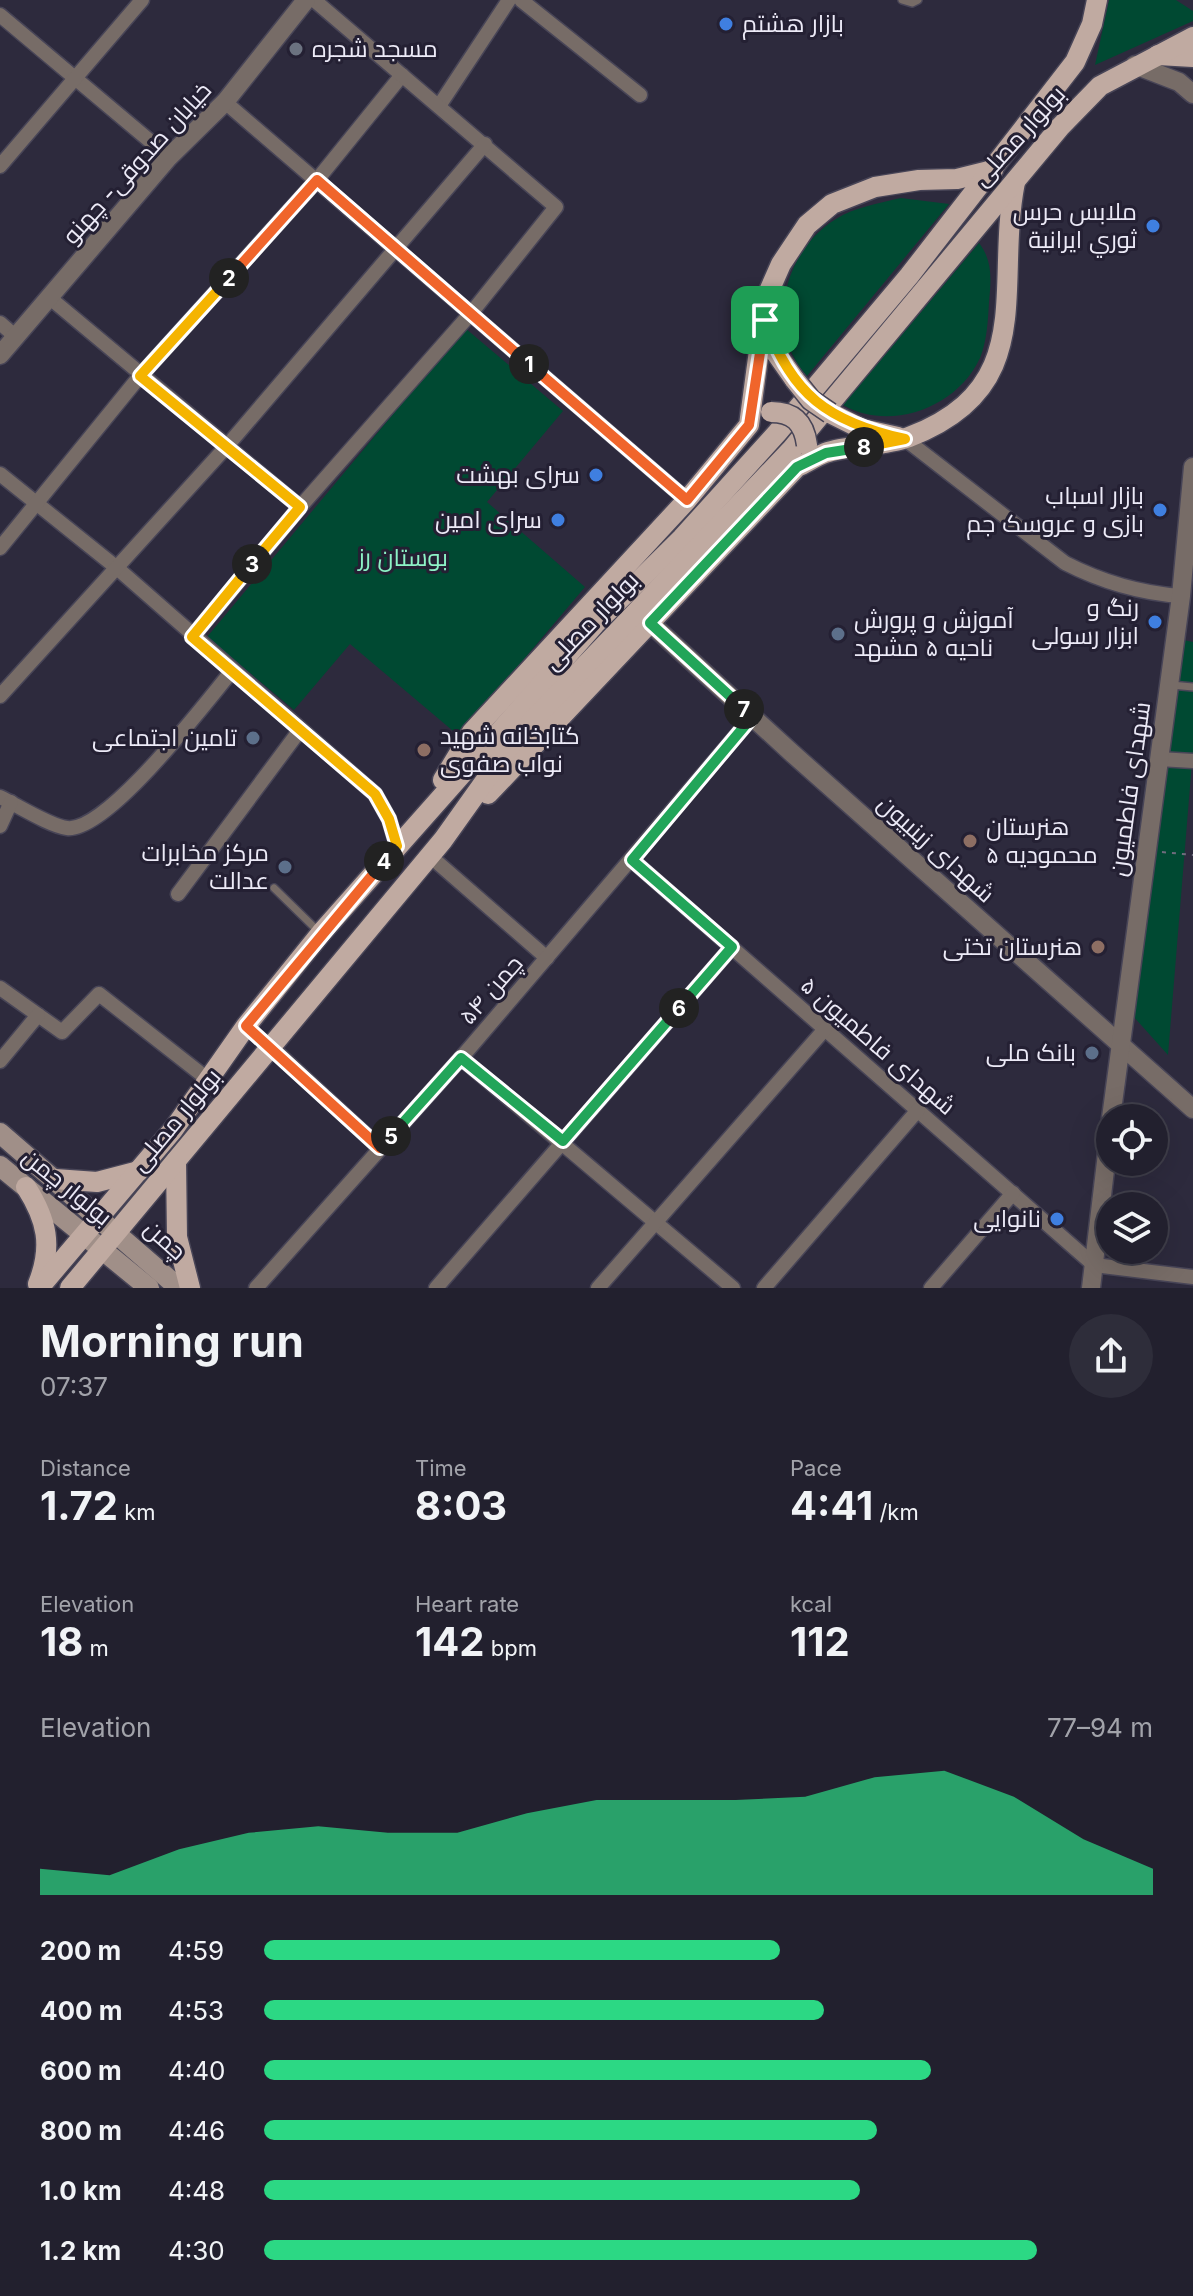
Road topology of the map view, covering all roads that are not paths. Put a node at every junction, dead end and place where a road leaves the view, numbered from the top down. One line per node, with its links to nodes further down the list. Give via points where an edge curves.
1 (142, 0): 18 (street)
2 (306, 0): 21 (street, خیابان صدوقی- چهنو)
3 (314, 0): 17 (street)
4 (509, 0): 22 (street)
5 (521, 0): 20 (street)
6 (902, 0): 7 (lane)
7 (918, 0)
8 (1088, 0): 11 (main road)
9 (1097, 0): 11 (main road, بولوار مصلی)
10 (0, 15): 18 (street)
11 (1092, 24): 26 (main road, بولوار مصلی, via 1075,62)
12 (1193, 37): 14 (main road, بولوار مصلی)
13 (1193, 44): 14 (main road)
14 (1158, 55): 15 (main road); 16 (main road, بولوار مصلی)
15 (1193, 57)
16 (1135, 65): 19 (street, via 1179,82); 27 (main road, بولوار مصلی, via 1100,86)
17 (402, 75): 22 (street); 28 (street)
18 (75, 78): 24 (street); 25 (street)
19 (1193, 94)
20 (640, 95)
21 (225, 102): 24 (street, خیابان صدوقی- چهنو); 28 (street)
22 (439, 106): 23 (street)
23 (485, 144): 29 (street); 31 (street, via 556,207)
24 (169, 157): 30 (street, خیابان صدوقی- چهنو)
25 (0, 166)
26 (993, 170): 32 (main road, via 875,187 832,204 807,225 781,264 766,298); 61 (main road, بولوار مصلی, via 777,433)
27 (1016, 177): 38 (main road, via 1005,254 1009,297 1002,344 989,378 936,426); 64 (main road, بولوار مصلی, via 792,449 515,739)
28 (317, 180): 29 (street); 36 (street)
29 (396, 248): 31 (street); 39 (street)
30 (50, 298): 34 (street, خیابان صدوقی- چهنو); 36 (street)
31 (472, 312): 43 (street); 45 (street)
32 (765, 320): 37 (main road); 38 (main road, bridge, via 776,353 811,400 862,429)
33 (0, 323): 34 (street)
34 (16, 337): 35 (street, خیابان صدوقی- چهنو)
35 (0, 355)
36 (140, 376): 39 (street); 44 (street)
37 (749, 425): 40 (main road, bridge, via 771,412 797,419 807,445); 43 (main road)
38 (905, 439): 40 (main road, via 826,453); 49 (street, via 1065,563 1147,594)
39 (227, 446): 45 (street); 48 (street)
40 (797, 467): 50 (main road)
41 (1193, 467): 46 (street, شهدای فاطمیون)
42 (0, 474): 44 (street)
43 (687, 500): 61 (main road, via 472,732)
44 (37, 504): 47 (street); 48 (street)
45 (300, 507): 51 (street)
46 (1190, 539): 49 (street, شهدای فاطمیون)
47 (0, 548)
48 (117, 568): 51 (street); 55 (street)
49 (1181, 596): 53 (street, شهدای فاطمیون)
50 (650, 623): 56 (street, شهدای زینبیون); 64 (main road)
51 (192, 637): 52 (street)
52 (232, 671): 57 (street); 60 (street, via 149,770 92,823 67,828)
53 (1169, 684): 54 (lane); 58 (street, شهدای فاطمیون)
54 (1193, 687)
55 (0, 696)
56 (753, 716): 65 (street, چمن ۵۴); 75 (street, شهدای زینبیون)
57 (300, 730): 63 (street, via 375,794); 67 (street)
58 (1159, 759): 59 (street); 75 (street, شهدای فاطمیون)
59 (1193, 761)
60 (6, 800): 62 (street)
61 (420, 819): 63 (main road, بولوار مصلی)
62 (0, 826)
63 (397, 846): 68 (main road, بولوار مصلی)
64 (437, 848): 70 (street); 76 (main road, بولوار مصلی)
65 (632, 860): 69 (street, شهدای فاطمیون ۵); 70 (street, چمن ۵۴)
66 (274, 888): 68 (lane)
67 (178, 894)
68 (321, 933): 73 (main road, بولوار مصلی)
69 (732, 947): 74 (street, شهدای فاطمیون ۵); 84 (street)
70 (547, 958): 77 (street, چمن ۵۴)
71 (0, 988): 72 (street)
72 (38, 1015): 78 (street); 79 (street, via 62,1032 99,994)
73 (246, 1026): 76 (main road); 79 (main road, بولوار مصلی)
74 (825, 1029): 82 (street, شهدای فاطمیون ۵); 94 (street)
75 (1120, 1044): 80 (street, شهدای فاطمیون); 81 (street, شهدای زینبیون)
76 (271, 1047): 85 (street); 86 (main road, بولوار مصلی)
77 (461, 1058): 84 (street); 85 (street, چمن ۵۴)
78 (0, 1061)
79 (210, 1081): 88 (main road, بولوار مصلی)
80 (1113, 1104)
81 (1193, 1109)
82 (918, 1110): 92 (street, شهدای فاطمیون ۵); 109 (street)
83 (0, 1133): 90 (main road, بولوار چمن)
84 (563, 1141): 94 (street); 106 (street)
85 (380, 1148): 105 (street, چمن ۵۴)
86 (176, 1161): 95 (main road, بولوار مصلی); 104 (main road, via 177,1237)
87 (0, 1166): 91 (main road, بولوار چمن)
88 (139, 1171): 90 (main road, via 97,1182); 93 (main road, بولوار مصلی)
89 (1104, 1176): 98 (street)
90 (55, 1179): 93 (main road, بولوار چمن)
91 (26, 1187): 96 (main road, بولوار چمن); 100 (main road, via 43,1214 46,1235)
92 (1013, 1193): 98 (street, شهدای فاطمیون ۵); 110 (street)
93 (99, 1216): 95 (main road, بولوار چمن); 96 (main road, بولوار مصلی)
94 (656, 1222): 107 (street); 108 (street)
95 (116, 1231): 97 (main road, بولوار مصلی); 103 (main road, چمن)
96 (84, 1233): 97 (main road, بولوار چمن); 100 (main road, بولوار مصلی)
97 (102, 1248): 101 (main road, بولوار مصلی); 102 (main road, چمن)
98 (1094, 1265): 99 (street); 111 (street)
99 (1193, 1277)
100 (38, 1288)
101 (70, 1288)
102 (149, 1288)
103 (179, 1288)
104 (190, 1288)
105 (256, 1288)
106 (436, 1288)
107 (598, 1288)
108 (733, 1288)
109 (764, 1288)
110 (931, 1288)
111 (1091, 1288)

